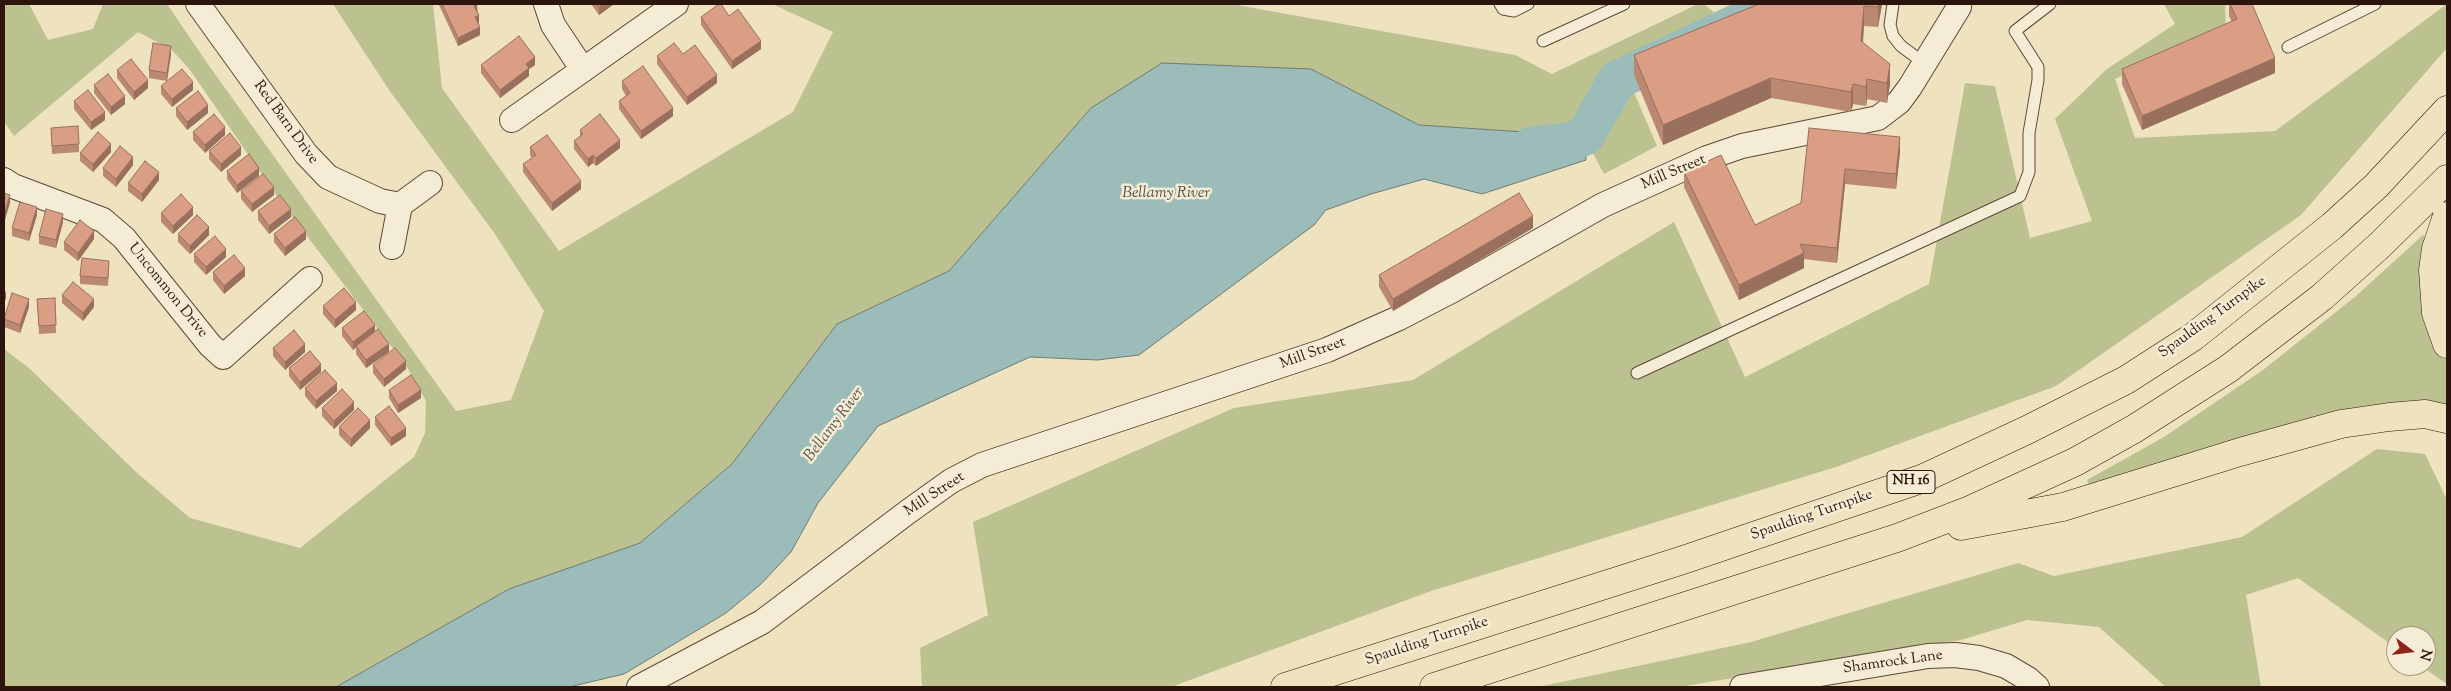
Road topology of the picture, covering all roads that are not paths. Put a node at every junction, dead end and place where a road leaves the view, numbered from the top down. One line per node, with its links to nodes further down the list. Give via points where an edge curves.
1 (198, 4): 20 (street, Red Barn Drive, via 316,167 338,184)
2 (546, 4): 14 (street, via 553,26)
3 (676, 4): 14 (street)
4 (1500, 4): 5 (lane, via 1503,9 1514,11)
5 (1528, 4)
6 (1624, 4): 11 (lane)
7 (1893, 4): 13 (lane, via 1890,25 1893,36)
8 (2050, 4): 25 (lane, via 2015,31 2038,67 2029,133 2029,172 2020,196)
9 (2375, 4): 12 (lane)
10 (1960, 5): 13 (street, Mill Street)
11 (1543, 41)
12 (2288, 47)
13 (1924, 63): 28 (street, Mill Street, via 1900,102 1878,118 1752,144 1707,158 1603,205 1422,306 1327,350 982,465 909,511 762,622)
14 (584, 70): 16 (street)
15 (2447, 110): 29 (highway, Spaulding Turnpike / NH 16, via 2376,186 2332,226 2193,337 2126,380 2035,426 1924,478 1673,563)
16 (512, 120)
17 (2447, 179): 27 (highway, via 2322,297 2228,369 2076,462 1970,510)
18 (4, 180): 23 (street, Uncommon Drive, via 103,220 124,238 223,357)
19 (430, 183): 20 (street)
20 (400, 206): 22 (street)
21 (2447, 216): 24 (highway, via 2436,249 2433,277 2436,313)
22 (392, 247)
23 (310, 279)
24 (2447, 344)
25 (1637, 373)
26 (2447, 419): 27 (highway, via 2425,414 2341,424 2063,507)
27 (1897, 538): 30 (highway)
28 (639, 687)
29 (1285, 687)
30 (1434, 687)
31 (1742, 687): 32 (street, Shamrock Lane, via 1954,655 2006,666)
32 (2036, 687)

